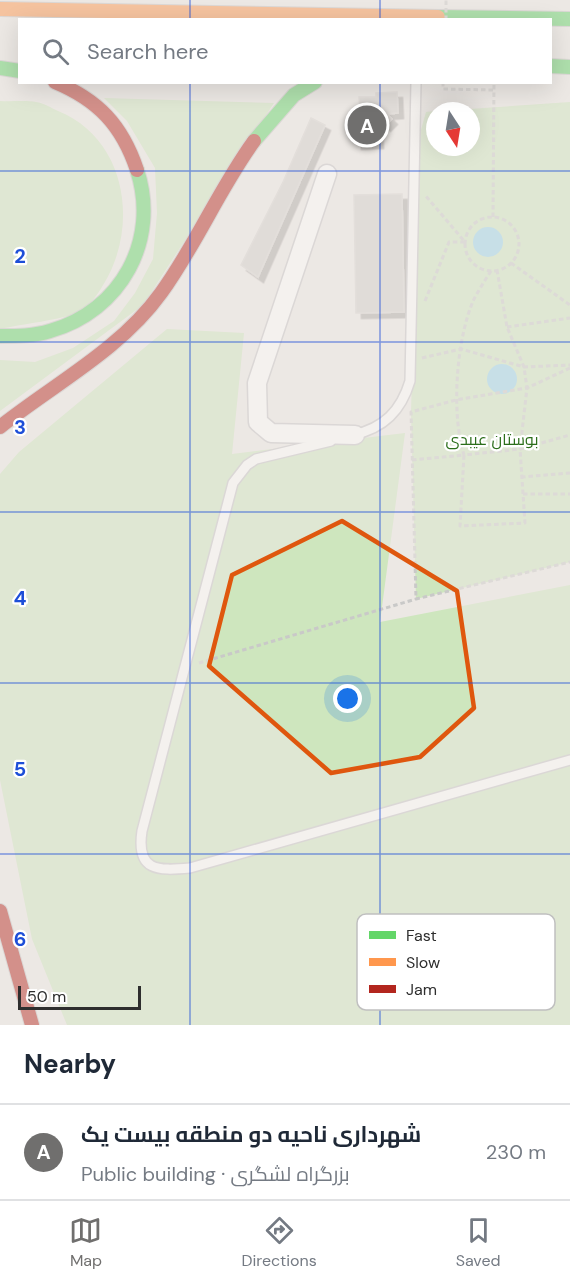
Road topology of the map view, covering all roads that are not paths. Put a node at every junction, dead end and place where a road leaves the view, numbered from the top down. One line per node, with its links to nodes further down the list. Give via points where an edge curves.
1 (0, 9): 2 (main road)
2 (513, 18)
3 (552, 19): 4 (main road)
4 (570, 19)
5 (0, 59): 6 (main road)
6 (18, 59)
7 (552, 66): 8 (main road)
8 (570, 67)
9 (0, 68): 10 (main road)
10 (18, 71)
11 (60, 84): 15 (main road, via 82,93 105,112 122,135 137,169 146,224 140,249 127,273 98,307 47,333)
12 (310, 84): 16 (main road, via 275,114 254,141 162,292 140,319)
13 (416, 84): 17 (lane, via 411,381 394,414 384,423)
14 (327, 174): 17 (street, via 257,383 258,422 271,433)
15 (0, 336)
16 (0, 427)
17 (355, 435): 18 (lane, via 256,459 233,483 140,845 141,857 163,871 190,868)
18 (570, 760)
19 (0, 911): 20 (main road)
20 (32, 1025)

